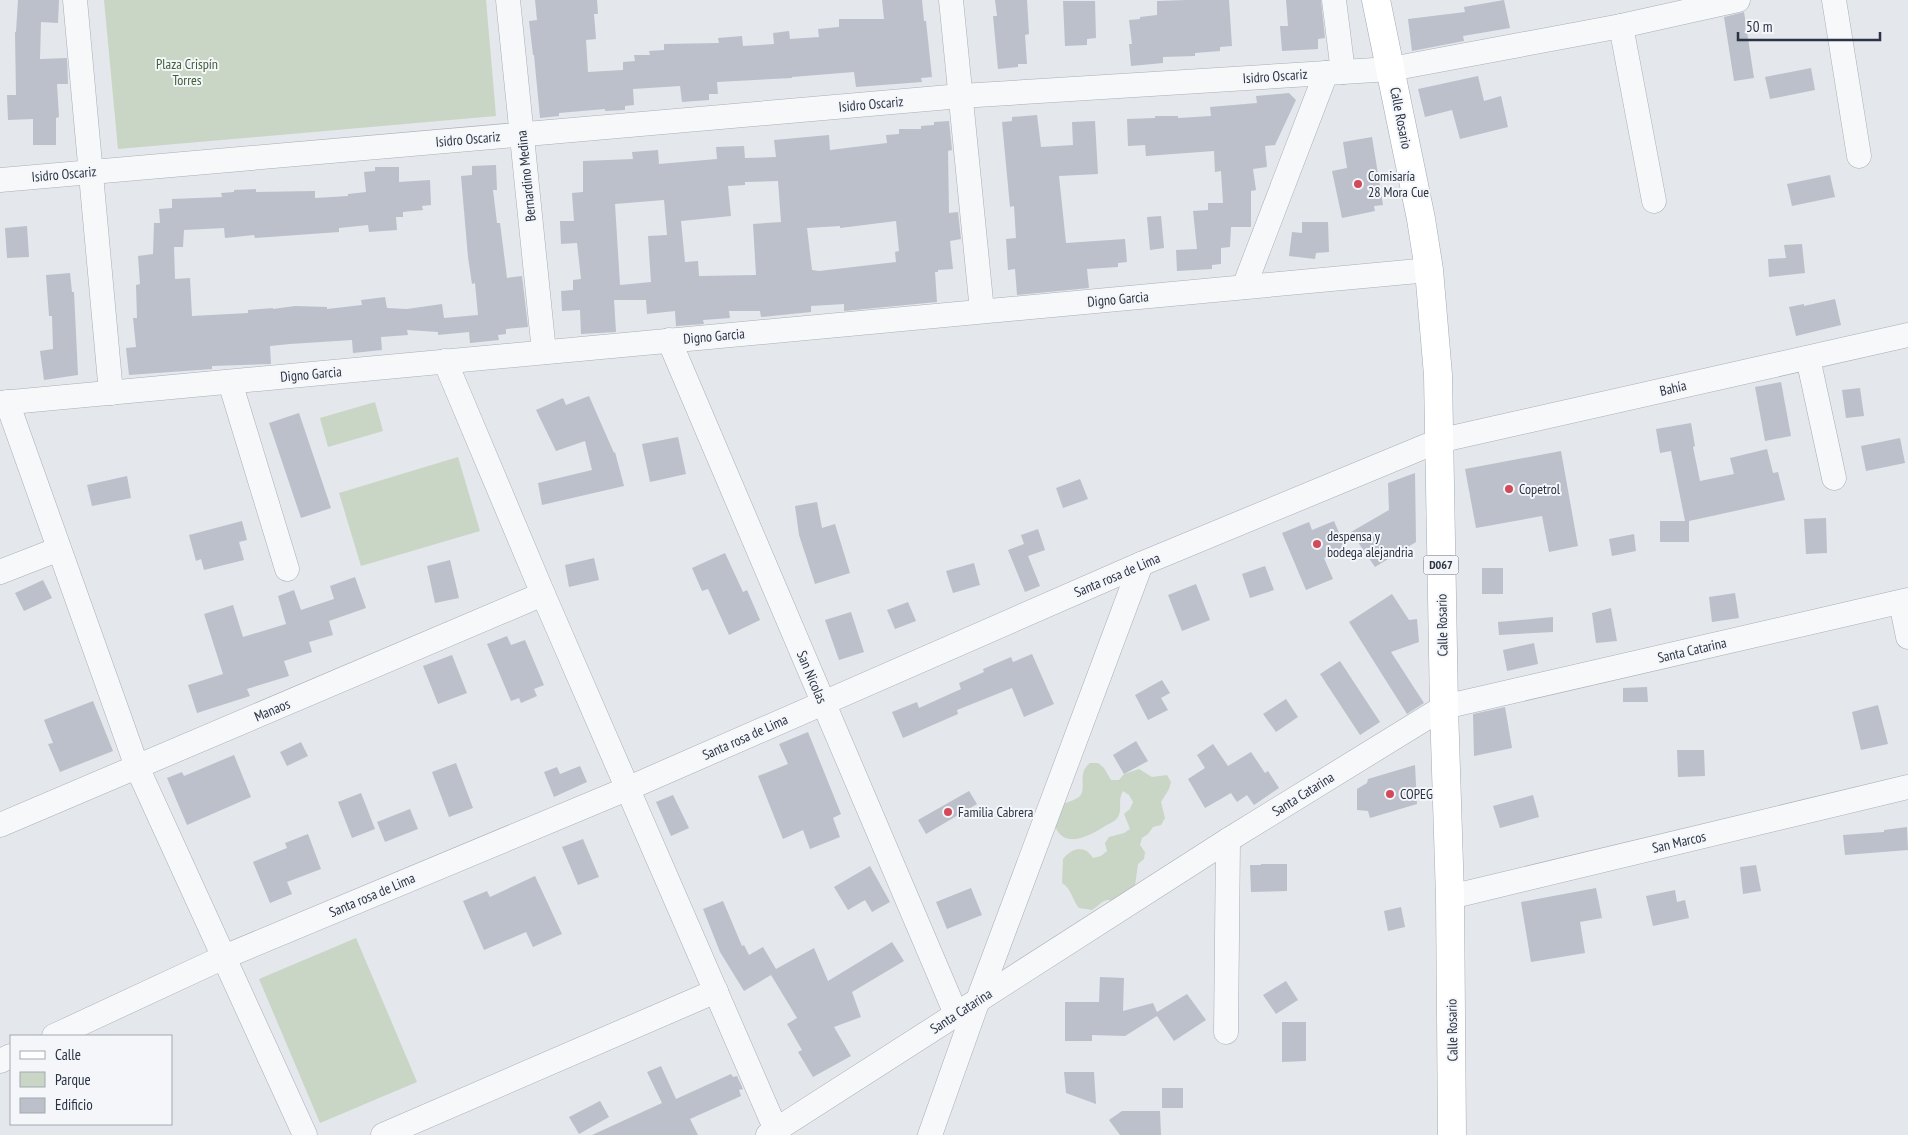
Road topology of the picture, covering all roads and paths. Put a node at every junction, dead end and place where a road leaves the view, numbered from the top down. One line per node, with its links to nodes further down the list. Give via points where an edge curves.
1 (75, 0): 14 (street)
2 (508, 0): 12 (street, Bernardino Medina)
3 (951, 0): 11 (street)
4 (1334, 0): 10 (street)
5 (1376, 0): 9 (main road, Calle Rosario / D067)
6 (1738, 0): 8 (street, Isidro Oscariz)
7 (1834, 0): 13 (street)
8 (1621, 26): 9 (street, Isidro Oscariz); 16 (street)
9 (1391, 69): 10 (street, Isidro Oscariz); 17 (main road, Calle Rosario / D067)
10 (1334, 72): 11 (street, Isidro Oscariz); 18 (street)
11 (961, 96): 12 (street, Isidro Oscariz); 19 (street)
12 (522, 134): 14 (street, Isidro Oscariz); 22 (street, Bernardino Medina)
13 (1859, 156)
14 (91, 172): 15 (street, Isidro Oscariz); 26 (street)
15 (0, 180)
16 (1654, 201)
17 (1429, 270): 18 (street, Digno Garcia); 28 (main road, Calle Rosario / D067, via 1438,375)
18 (1244, 287): 19 (street, Digno Garcia)
19 (982, 311): 21 (street, Digno Garcia)
20 (1908, 335): 23 (street, Bahía)
21 (669, 340): 22 (street, Digno Garcia); 37 (street, San Nicolas)
22 (544, 352): 24 (street, Digno Garcia)
23 (1808, 358): 28 (street, Bahía); 29 (street)
24 (445, 361): 25 (street, Digno Garcia); 34 (street)
25 (230, 382): 26 (street, Digno Garcia); 32 (street)
26 (111, 393): 27 (street, Digno Garcia)
27 (3, 403): 30 (street)
28 (1438, 441): 31 (street, Santa rosa de Lima); 38 (main road, Calle Rosario / D067)
29 (1834, 478)
30 (58, 549): 33 (street); 39 (street)
31 (1141, 564): 37 (street, Santa rosa de Lima); 47 (street)
32 (287, 569)
33 (0, 572)
34 (543, 594): 39 (street, Manaos); 40 (street)
35 (1904, 601): 36 (street); 38 (street, Santa Catarina)
36 (1908, 637)
37 (823, 703): 40 (street, Santa rosa de Lima); 48 (street, San Nicolas)
38 (1444, 707): 43 (street, Santa Catarina); 44 (main road, Calle Rosario / D067)
39 (137, 767): 42 (street, Manaos); 45 (street)
40 (629, 788): 45 (street, Santa rosa de Lima); 46 (street)
41 (1908, 788): 44 (street, San Marcos)
42 (0, 825)
43 (1228, 840): 47 (street, Santa Catarina); 49 (street)
44 (1450, 897): 55 (main road, Calle Rosario / D067)
45 (224, 957): 50 (street, Santa rosa de Lima); 52 (street)
46 (716, 991): 51 (street); 53 (street)
47 (978, 1000): 48 (street, Santa Catarina); 54 (street)
48 (956, 1014): 51 (street, Santa Catarina)
49 (1226, 1032)
50 (56, 1035)
51 (772, 1132)
52 (305, 1135)
53 (382, 1135)
54 (930, 1135)
55 (1452, 1135)

